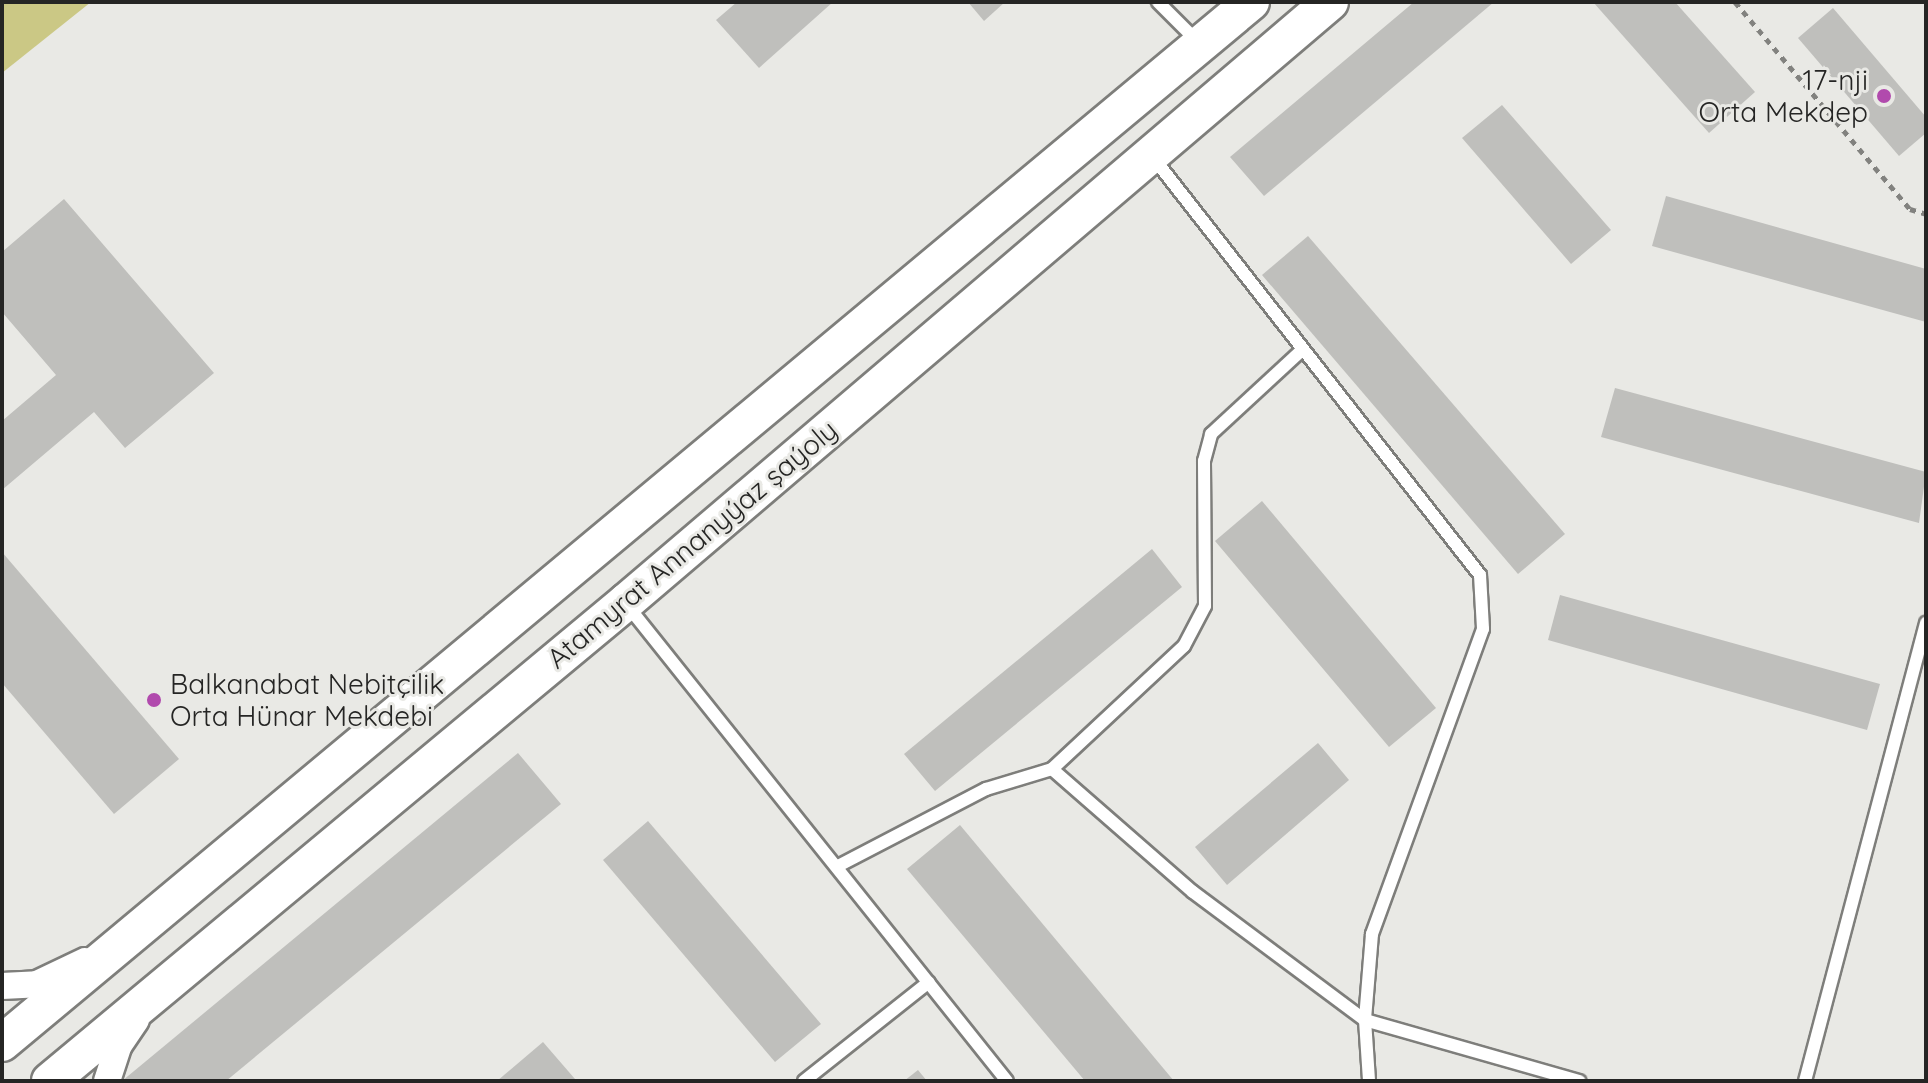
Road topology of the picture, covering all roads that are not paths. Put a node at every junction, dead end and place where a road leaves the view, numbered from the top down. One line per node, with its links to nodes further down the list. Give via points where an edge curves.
1 (1158, 2): 4 (lane)
2 (1251, 2): 4 (street, Atamyrat Annanyýaz şaýoly)
3 (1330, 2): 5 (street, Atamyrat Annanyýaz şaýoly)
4 (1200, 45): 11 (street, Atamyrat Annanyýaz şaýoly)
5 (1151, 153): 6 (lane); 7 (street, Atamyrat Annanyýaz şaýoly)
6 (1303, 349): 9 (lane, via 1211,434 1204,461 1205,606 1184,646); 15 (lane, via 1480,575 1483,629 1372,934)
7 (626, 602): 10 (lane); 14 (street, Atamyrat Annanyýaz şaýoly)
8 (1926, 623): 23 (lane)
9 (1052, 769): 10 (lane, via 986,789); 15 (lane, via 1193,892)
10 (838, 866): 12 (lane)
11 (121, 944): 13 (street, via 37,984); 16 (street, Atamyrat Annanyýaz şaýoly)
12 (929, 982): 19 (lane); 20 (lane)
13 (2, 986)
14 (151, 998): 17 (street, Atamyrat Annanyýaz şaýoly); 18 (street, via 119,1045)
15 (1365, 1020): 21 (lane); 22 (lane)
16 (2, 1043)
17 (50, 1081)
18 (107, 1081)
19 (804, 1081)
20 (1007, 1081)
21 (1369, 1081)
22 (1579, 1081)
23 (1805, 1081)

